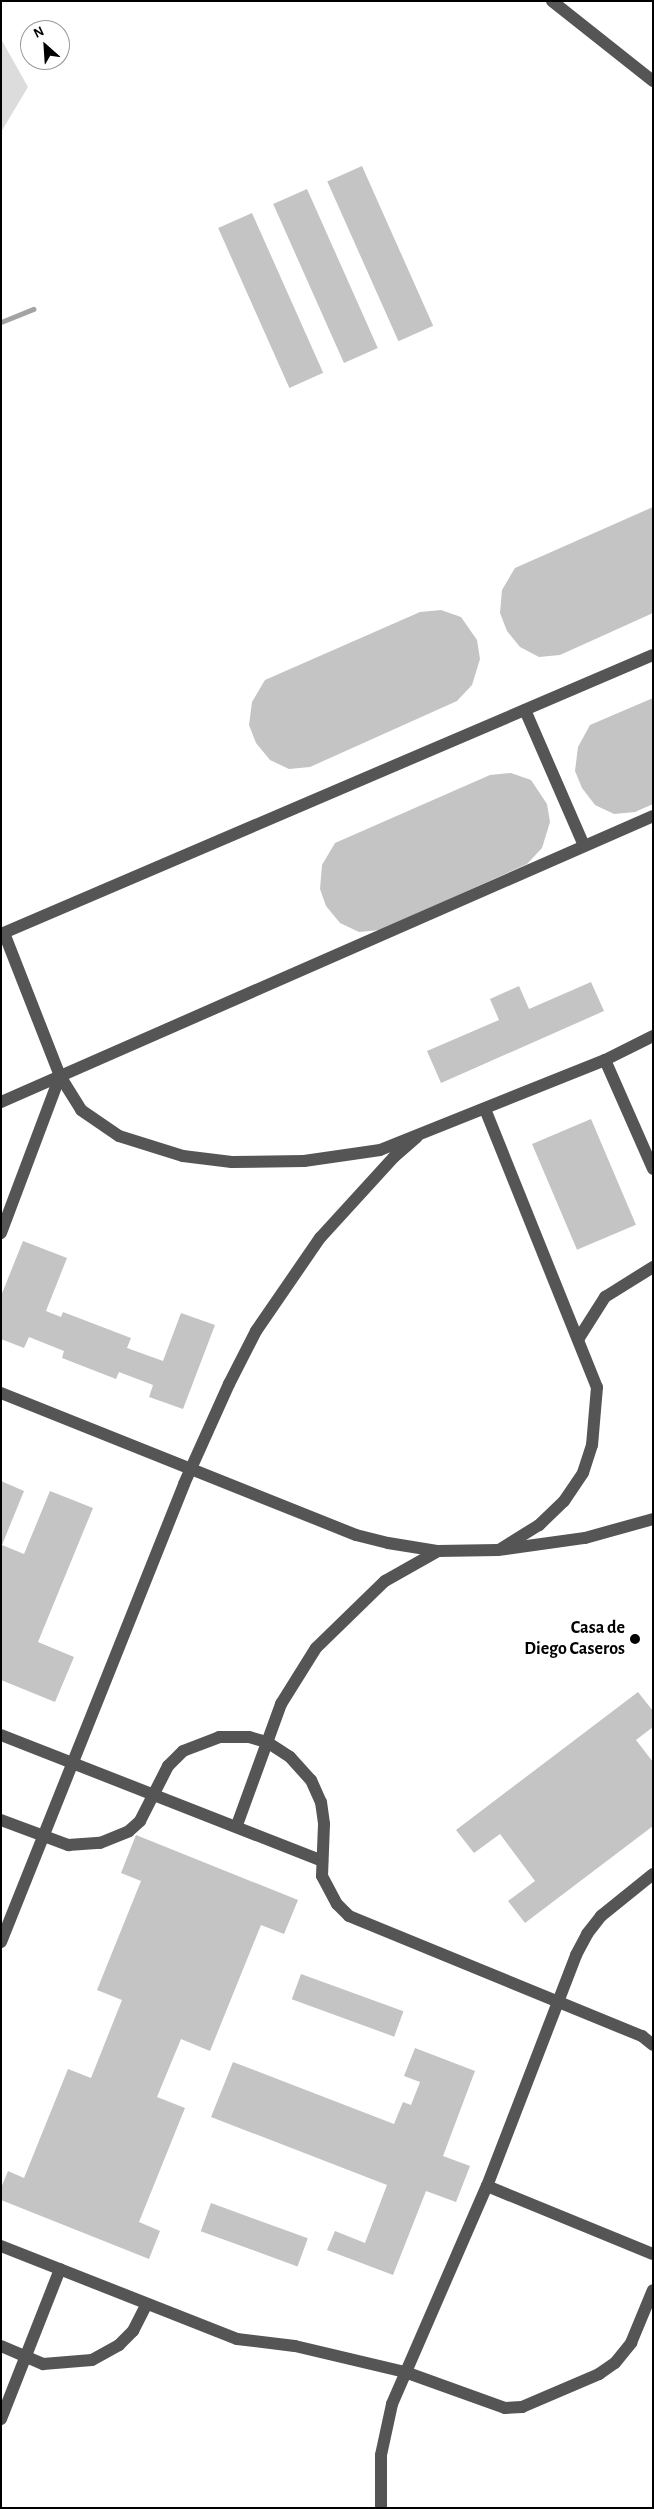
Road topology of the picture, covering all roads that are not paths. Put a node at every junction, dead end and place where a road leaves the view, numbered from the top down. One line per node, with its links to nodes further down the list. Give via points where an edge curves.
1 (552, 1): 2 (street)
2 (653, 81)
3 (653, 654): 4 (street)
4 (525, 710): 6 (street); 7 (street)
5 (653, 816): 6 (street)
6 (584, 846): 12 (street)
7 (3, 934): 12 (street)
8 (653, 1036): 10 (street)
9 (653, 1047): 10 (street)
10 (621, 1052): 11 (street)
11 (605, 1060): 14 (street); 16 (street)
12 (60, 1076): 13 (street); 15 (street, via 81,1110 95,1121 119,1136 183,1156 232,1162 304,1161 380,1150); 17 (street)
13 (1, 1102)
14 (485, 1109): 15 (street); 19 (street)
15 (418, 1137): 21 (street, via 394,1157 320,1238 256,1331 228,1384)
16 (653, 1169)
17 (1, 1233)
18 (653, 1268): 19 (street, via 605,1297)
19 (579, 1338): 23 (street, via 597,1387 592,1445 583,1473 564,1501 539,1525)
20 (1, 1393): 21 (street)
21 (191, 1468): 24 (street, via 356,1535); 27 (street)
22 (653, 1519): 23 (street, via 585,1538)
23 (498, 1550): 24 (street)
24 (438, 1551): 26 (street, via 386,1581 328,1634 281,1704)
25 (1, 1735): 27 (street)
26 (266, 1742): 28 (street, via 235,1736 202,1741 183,1751 168,1766); 30 (street); 32 (street, via 290,1757 311,1780 321,1802 324,1824)
27 (74, 1764): 28 (street); 31 (street)
28 (155, 1794): 30 (street); 31 (street, via 148,1811 129,1831 100,1843 68,1845)
29 (1, 1820): 31 (street)
30 (237, 1825): 32 (street)
31 (44, 1837): 34 (street)
32 (322, 1861): 35 (street, via 326,1886 349,1916)
33 (653, 1874): 35 (street, via 620,1899 587,1934)
34 (1, 1942)
35 (556, 2003): 36 (street, via 642,2036); 37 (street)
36 (653, 2044)
37 (488, 2186): 39 (street); 45 (street)
38 (1, 2246): 40 (street)
39 (653, 2254)
40 (60, 2270): 42 (street); 44 (street)
41 (653, 2290): 45 (street, via 625,2354 598,2374 522,2407 490,2405)
42 (147, 2304): 44 (street, via 133,2331 106,2354 65,2365 44,2364); 45 (street, via 237,2339 295,2346)
43 (1, 2346): 44 (street)
44 (25, 2358): 46 (street)
45 (406, 2372): 47 (street, via 385,2427 381,2455)
46 (1, 2419)
47 (382, 2508)

